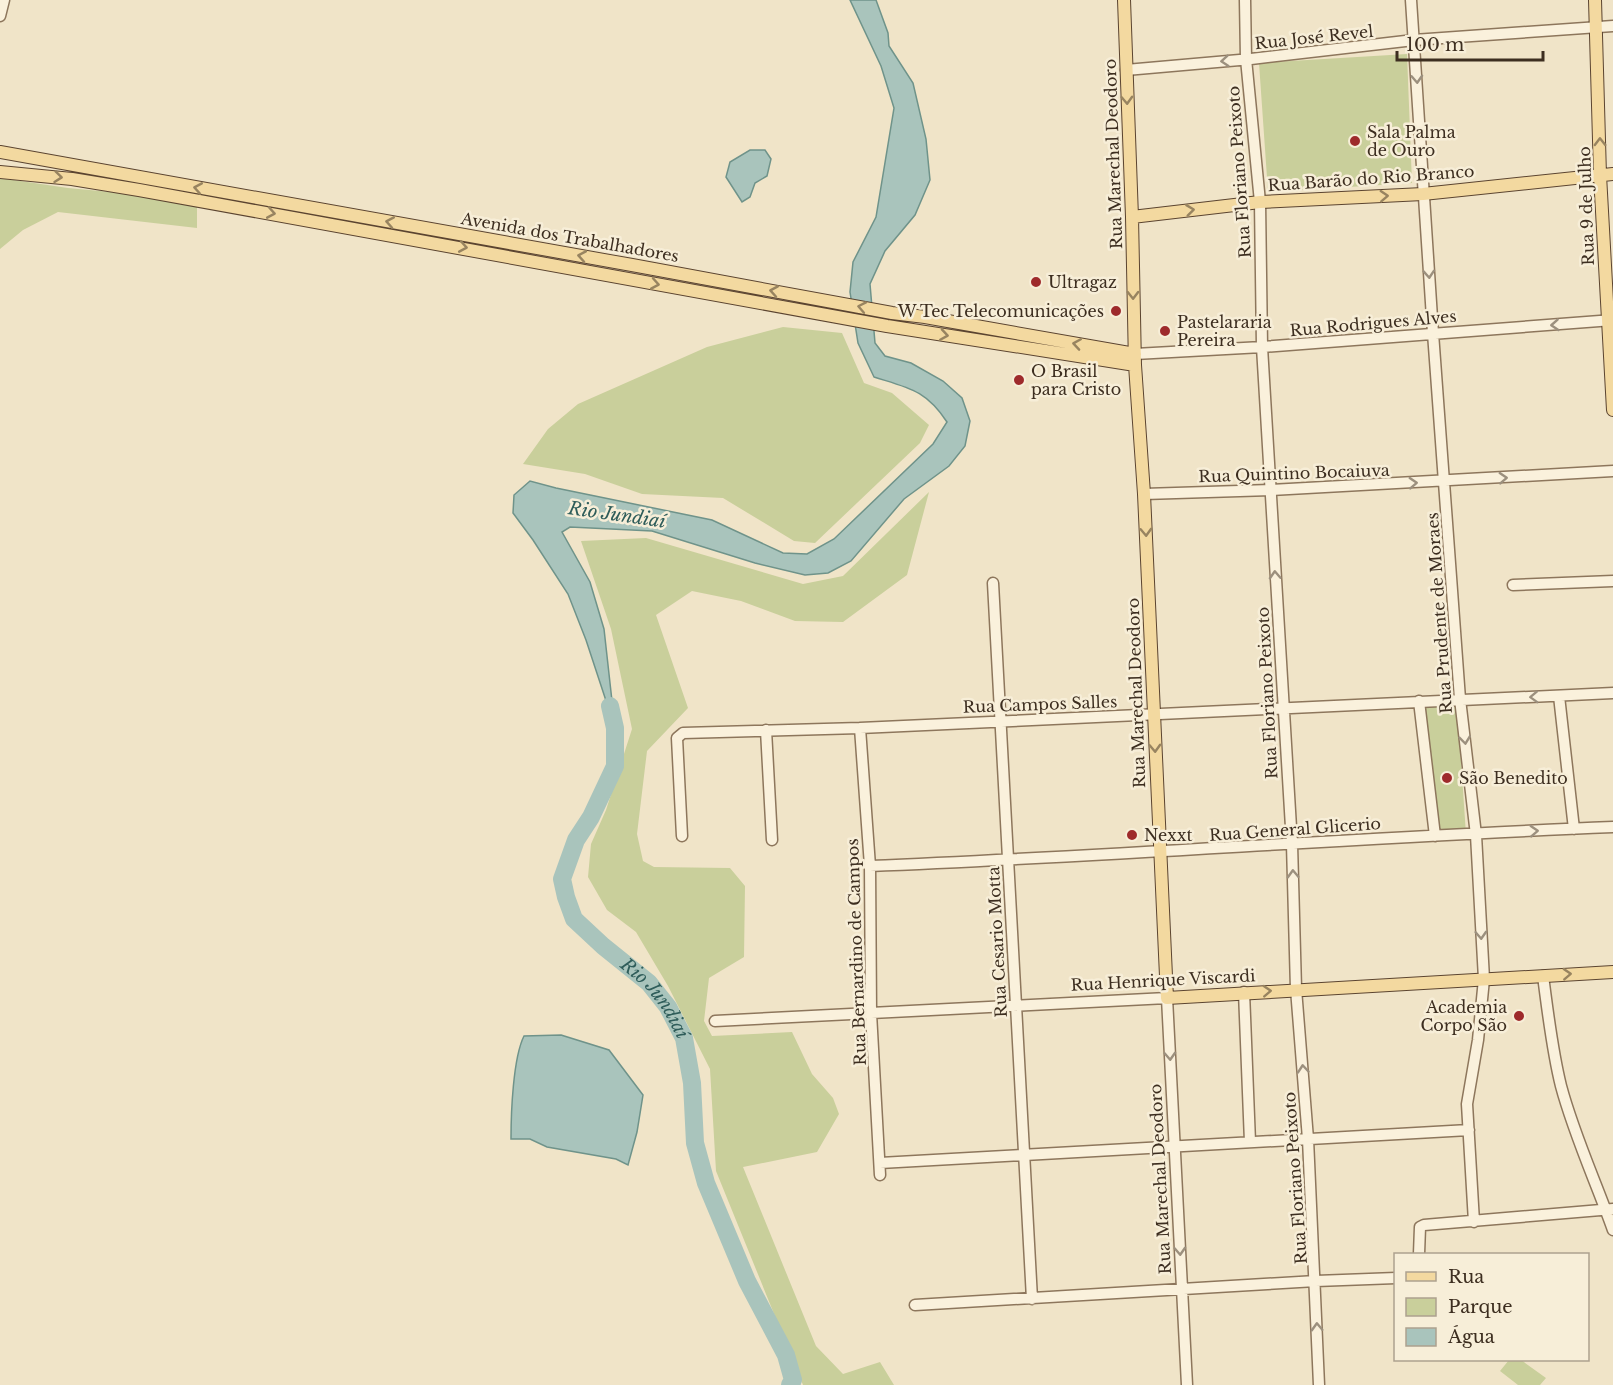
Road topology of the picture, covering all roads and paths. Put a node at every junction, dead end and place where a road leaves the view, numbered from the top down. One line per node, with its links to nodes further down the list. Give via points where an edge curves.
1 (4, 0): 6 (street)
2 (1124, 0): 11 (main road, Rua Marechal Deodoro)
3 (1245, 0): 10 (street, Rua Floriano Peixoto)
4 (1411, 0): 9 (street, Rua Prudente de Moraes)
5 (1595, 0): 8 (main road, Rua 9 de Julho)
6 (0, 16)
7 (1613, 26): 8 (street, Rua José Revel)
8 (1597, 27): 9 (street, Rua José Revel); 14 (main road, Rua 9 de Julho, one-way to 8)
9 (1414, 40): 10 (street, Rua José Revel); 15 (street, Rua Prudente de Moraes, one-way to 15)
10 (1246, 59): 11 (street, Rua José Revel, one-way to 11); 16 (street, Rua Floriano Peixoto)
11 (1126, 70): 17 (main road, Rua Marechal Deodoro, one-way to 17)
12 (0, 152): 21 (main road, Avenida dos Trabalhadores, one-way to 12, via 925,317)
13 (0, 172): 21 (main road, Avenida dos Trabalhadores, one-way to 21, via 72,179 239,207 886,326)
14 (1607, 175): 15 (main road, Rua Barão do Rio Branco); 18 (main road, Rua 9 de Julho)
15 (1423, 194): 16 (main road, Rua Barão do Rio Branco, one-way to 15); 19 (street, Rua Prudente de Moraes, one-way to 19)
16 (1260, 201): 17 (main road, Rua Barão do Rio Branco, one-way to 16); 20 (street, Rua Floriano Peixoto)
17 (1132, 217): 21 (main road, Rua Marechal Deodoro, one-way to 21)
18 (1610, 321): 19 (street, Rua Rodrigues Alves, one-way to 19); 22 (main road, Rua 9 de Julho)
19 (1433, 333): 20 (street, Rua Rodrigues Alves); 24 (street, Rua Prudente de Moraes)
20 (1262, 347): 21 (street, Rua Rodrigues Alves); 25 (street, Rua Floriano Peixoto)
21 (1135, 359): 26 (main road, Rua Marechal Deodoro)
22 (1613, 410)
23 (1613, 471): 24 (street, Rua Quintino Bocaiuva, one-way to 23)
24 (1444, 481): 25 (street, Rua Quintino Bocaiuva, one-way to 24); 32 (street, Rua Prudente de Moraes)
25 (1271, 490): 26 (street, Rua Quintino Bocaiuva); 34 (street, Rua Floriano Peixoto, one-way to 25)
26 (1144, 494): 35 (main road, Rua Marechal Deodoro, one-way to 35)
27 (1613, 581): 29 (street)
28 (993, 583): 36 (street, Rua Cesario Motta)
29 (1513, 585)
30 (1613, 693): 31 (street, Rua Campos Salles)
31 (1559, 696): 32 (street, Rua Campos Salles, one-way to 32); 40 (street)
32 (1460, 699): 33 (street, Rua Campos Salles); 41 (street, Rua Prudente de Moraes, one-way to 41)
33 (1419, 701): 34 (street, Rua Campos Salles); 43 (street)
34 (1283, 707): 35 (street, Rua Campos Salles); 45 (street, Rua Floriano Peixoto)
35 (1153, 715): 36 (street, Rua Campos Salles); 46 (main road, Rua Marechal Deodoro, one-way to 46)
36 (1001, 720): 37 (street, Rua Campos Salles); 47 (street, Rua Cesario Motta)
37 (860, 728): 38 (street, Rua Campos Salles); 48 (street, Rua Bernardino de Campos)
38 (766, 730): 42 (street, Rua Campos Salles, via 683,733 677,738); 44 (street)
39 (1613, 827): 40 (street, Rua General Glicerio)
40 (1574, 829): 41 (street, Rua General Glicerio, one-way to 40)
41 (1476, 835): 43 (street, Rua General Glicerio); 51 (street, Rua Prudente de Moraes, one-way to 51)
42 (682, 836)
43 (1435, 836): 45 (street, Rua General Glicerio)
44 (772, 840)
45 (1292, 844): 46 (street, Rua General Glicerio); 52 (street, Rua Floriano Peixoto, one-way to 45)
46 (1159, 853): 47 (street, Rua General Glicerio); 54 (main road, Rua Marechal Deodoro)
47 (1008, 861): 48 (street, Rua General Glicerio); 55 (street, Rua Cesario Motta)
48 (870, 866): 56 (street, Rua Bernardino de Campos)
49 (1613, 972): 50 (main road, Rua Henrique Viscardi, one-way to 49)
50 (1543, 976): 51 (main road, Rua Henrique Viscardi); 63 (street, via 1562,1086 1578,1139)
51 (1484, 979): 52 (main road, Rua Henrique Viscardi); 58 (street, Rua Prudente de Moraes, via 1467,1104)
52 (1296, 989): 53 (main road, Rua Henrique Viscardi, one-way to 52); 59 (street, Rua Floriano Peixoto, one-way to 52)
53 (1244, 992): 54 (main road, Rua Henrique Viscardi); 60 (street)
54 (1167, 998): 55 (street, Rua Henrique Viscardi); 61 (street, Rua Marechal Deodoro, one-way to 61)
55 (1016, 1005): 56 (street, Rua Henrique Viscardi); 62 (street, Rua Cesario Motta)
56 (871, 1013): 57 (street, Rua Henrique Viscardi); 62 (street, Rua Bernardino de Campos, via 880,1169)
57 (715, 1021)
58 (1469, 1130): 59 (street); 64 (street, Rua Prudente de Moraes)
59 (1308, 1139): 60 (street); 68 (street, Rua Floriano Peixoto)
60 (1250, 1142): 61 (street)
61 (1174, 1145): 62 (street); 69 (street, Rua Marechal Deodoro, one-way to 69)
62 (1025, 1156): 70 (street, Rua Cesario Motta)
63 (1610, 1210): 64 (street); 65 (street)
64 (1474, 1222): 66 (street, via 1420,1227)
65 (1613, 1230)
66 (1419, 1253)
67 (1394, 1278): 68 (street)
68 (1316, 1281): 69 (street); 73 (street, Rua Floriano Peixoto, one-way to 68)
69 (1182, 1289): 70 (street); 72 (street, Rua Marechal Deodoro)
70 (1032, 1299): 71 (street)
71 (915, 1305)
72 (1186, 1385)
73 (1319, 1385)

